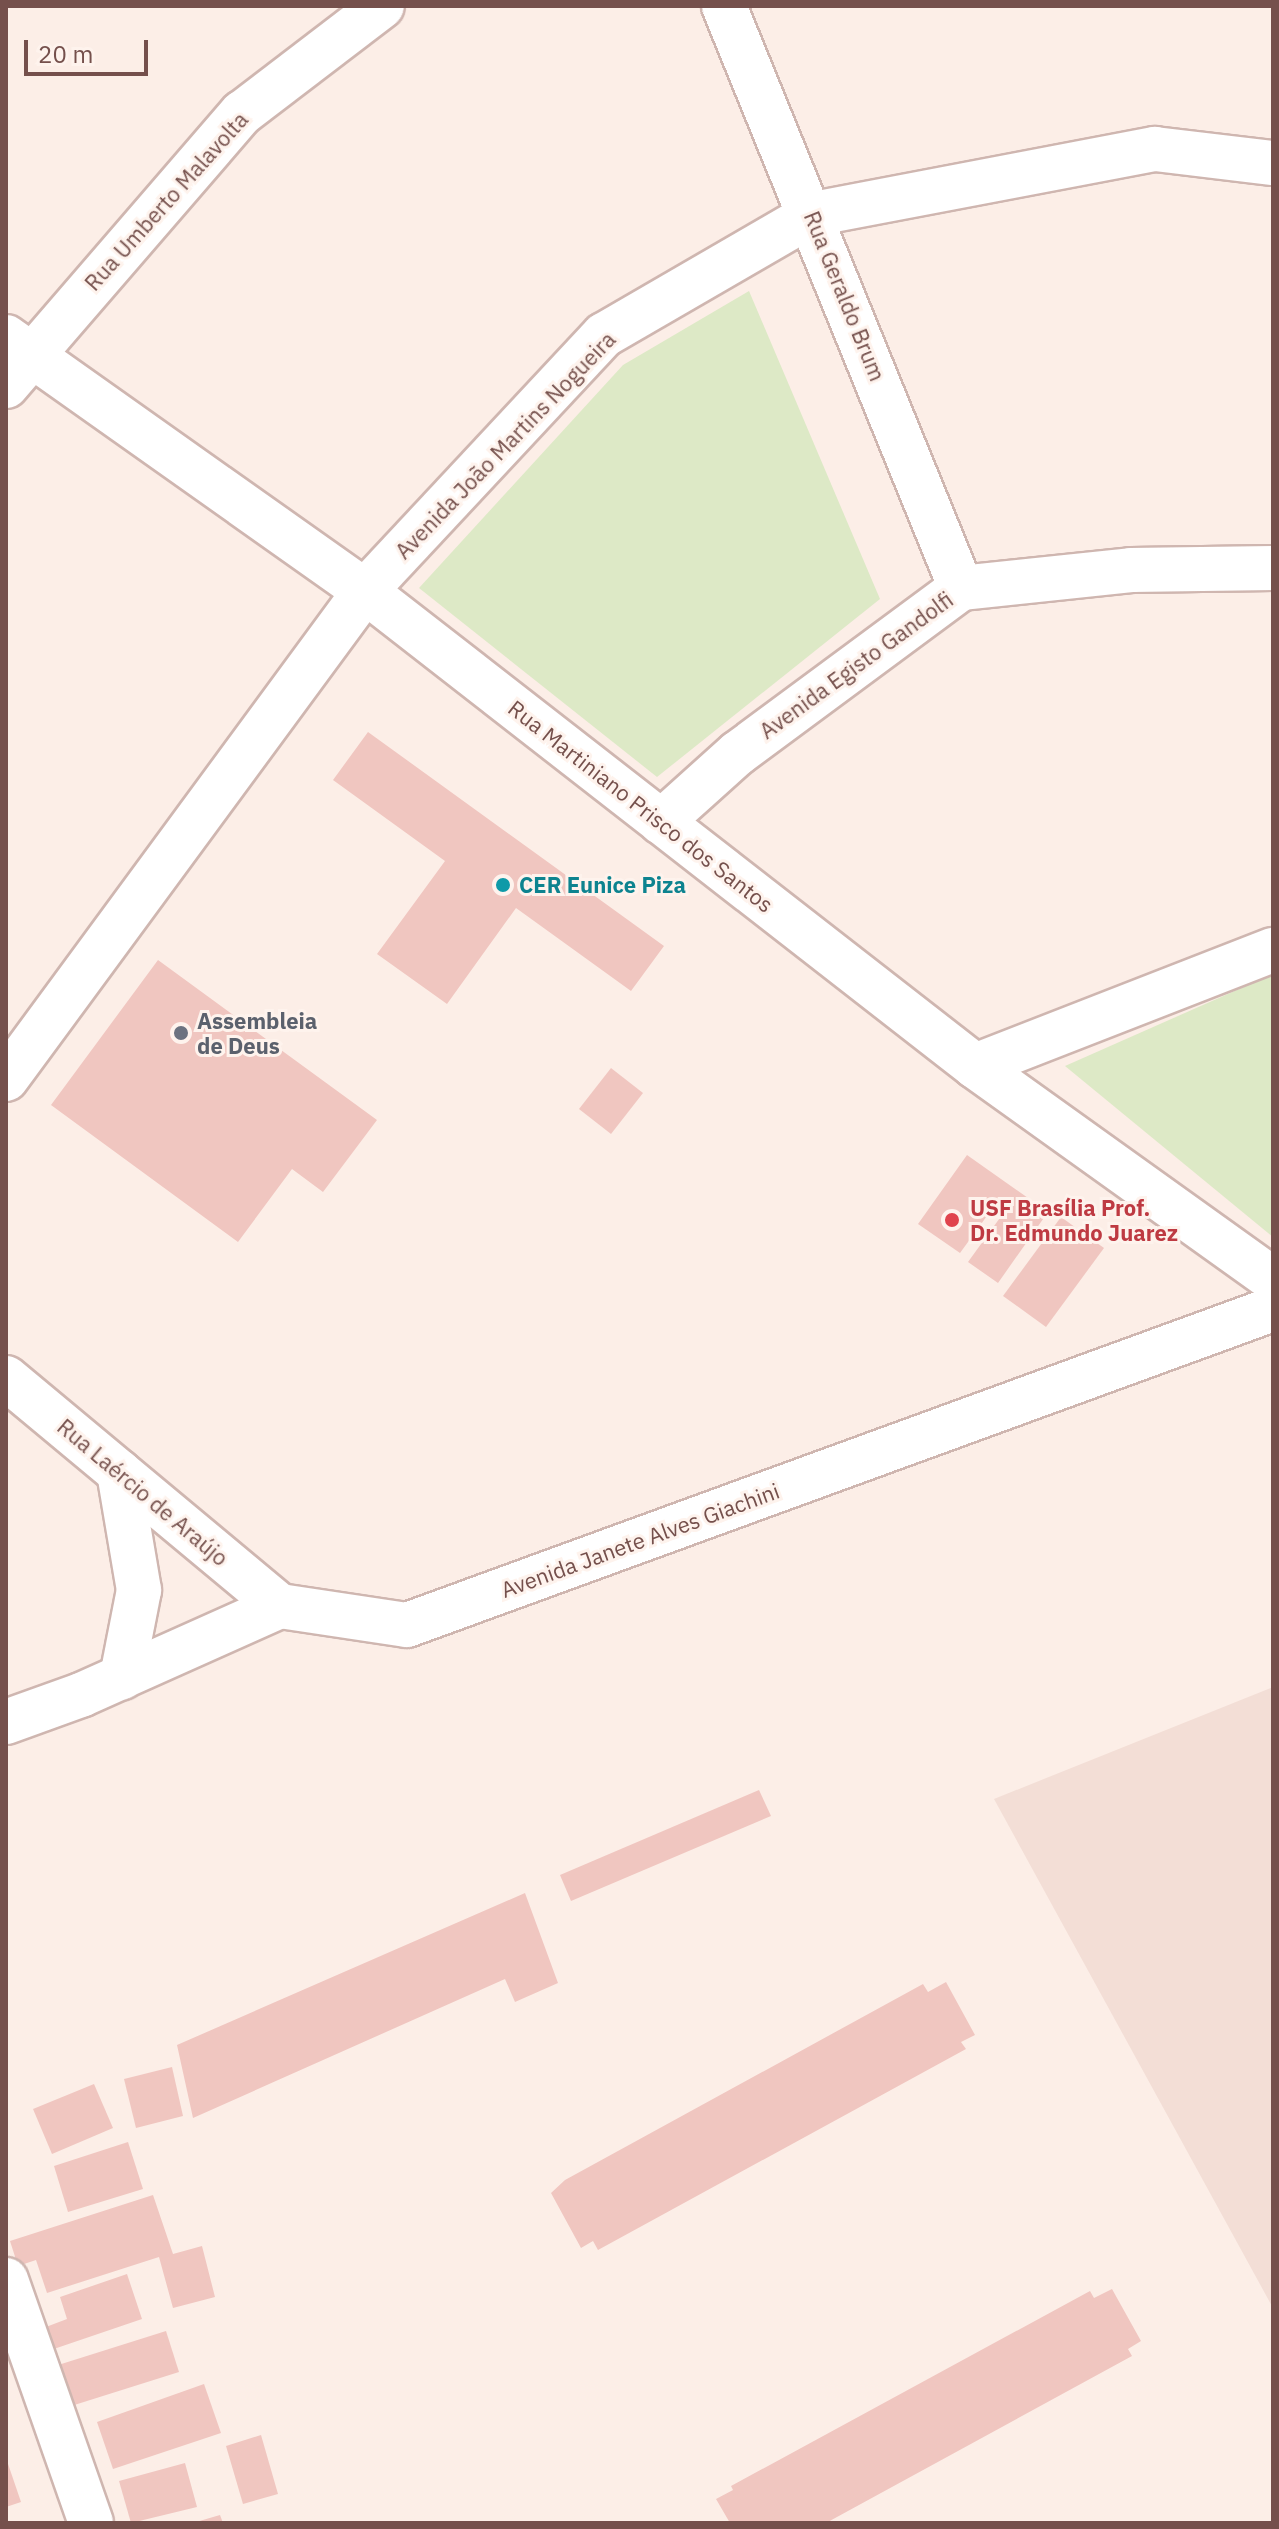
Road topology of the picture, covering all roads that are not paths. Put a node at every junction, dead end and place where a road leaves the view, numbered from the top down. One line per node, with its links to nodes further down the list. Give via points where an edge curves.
1 (382, 6): 5 (street, Rua Umberto Malavolta, via 242,113)
2 (724, 6): 4 (street, Rua Geraldo Brum)
3 (1273, 163): 4 (street, Avenida João Martins Nogueira, via 1155,149)
4 (813, 214): 7 (street, Rua Geraldo Brum); 8 (street, Avenida João Martins Nogueira, via 604,335)
5 (14, 359): 8 (street, Rua Martiniano Prisco dos Santos)
6 (1273, 568): 7 (street, Avenida Egisto Gandolfi, via 1131,570)
7 (961, 588): 9 (street, Avenida Egisto Gandolfi, via 738,753)
8 (365, 591): 9 (street, Rua Martiniano Prisco dos Santos); 12 (street, Avenida João Martins Nogueira)
9 (661, 822): 11 (street, Rua Martiniano Prisco dos Santos)
10 (1273, 950): 11 (street)
11 (975, 1066): 13 (street, Rua Martiniano Prisco dos Santos)
12 (6, 1079)
13 (1273, 1279)
14 (1273, 1309): 17 (street, Avenida Janete Alves Giachini, via 407,1625)
15 (6, 1378): 16 (street, Rua Laércio de Araújo)
16 (119, 1472): 17 (street, Rua Laércio de Araújo); 18 (street, via 139,1590)
17 (280, 1606): 18 (street)
18 (122, 1677): 19 (street)
19 (6, 1722)
20 (6, 2280): 21 (street)
21 (91, 2523)

